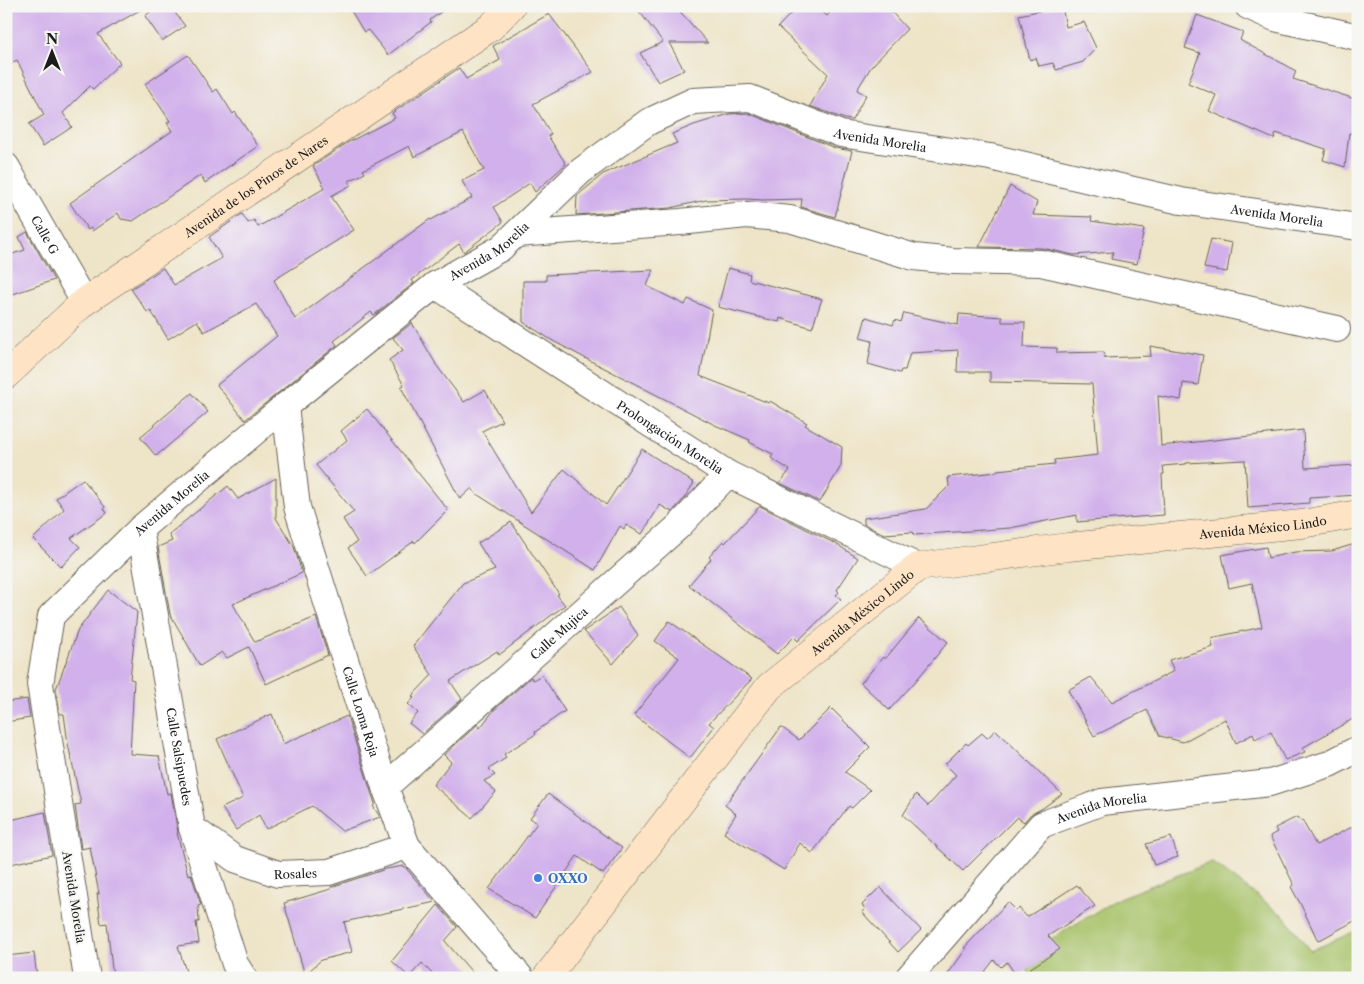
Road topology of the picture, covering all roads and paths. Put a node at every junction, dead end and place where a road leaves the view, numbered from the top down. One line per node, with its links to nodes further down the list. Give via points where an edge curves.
1 (511, 6): 8 (street, Avenida de los Pinos de Nares, via 491,27)
2 (1248, 6): 3 (street, via 1275,18)
3 (1358, 37)
4 (6, 166): 8 (street, Calle G)
5 (1358, 227): 6 (street, Avenida Morelia, via 1181,201 990,157 840,134 750,98 693,101 648,122 581,171)
6 (516, 234): 7 (street, Avenida Morelia, via 501,248); 9 (street, via 746,215 790,219 914,257 1041,263)
7 (435, 285): 11 (street, Avenida Morelia); 12 (street, Prolongación Morelia)
8 (84, 302): 10 (street, Avenida de los Pinos de Nares)
9 (1338, 329)
10 (6, 375)
11 (285, 406): 14 (street, Avenida Morelia); 17 (street, Calle Loma Roja, via 297,507)
12 (728, 474): 15 (street, Prolongación Morelia); 17 (street, Calle Mujica, via 679,526)
13 (1358, 514): 15 (street, Avenida México Lindo, via 1302,524 1068,547)
14 (140, 529): 18 (street, Calle Salsipuedes); 20 (street, Avenida Morelia, via 51,616 40,684)
15 (918, 567): 23 (street, Avenida México Lindo, via 769,687)
16 (1358, 749): 24 (street, Avenida Morelia, via 1329,764 1270,783 1102,802 1041,825)
17 (385, 787): 19 (street, Calle Loma Roja)
18 (192, 828): 19 (street, Rosales, via 234,859 278,874 329,872); 21 (street, Calle Salsipuedes, via 235,964)
19 (407, 846): 22 (street, Calle Loma Roja)
20 (87, 978)
21 (244, 978)
22 (521, 978)
23 (546, 978)
24 (908, 978)

